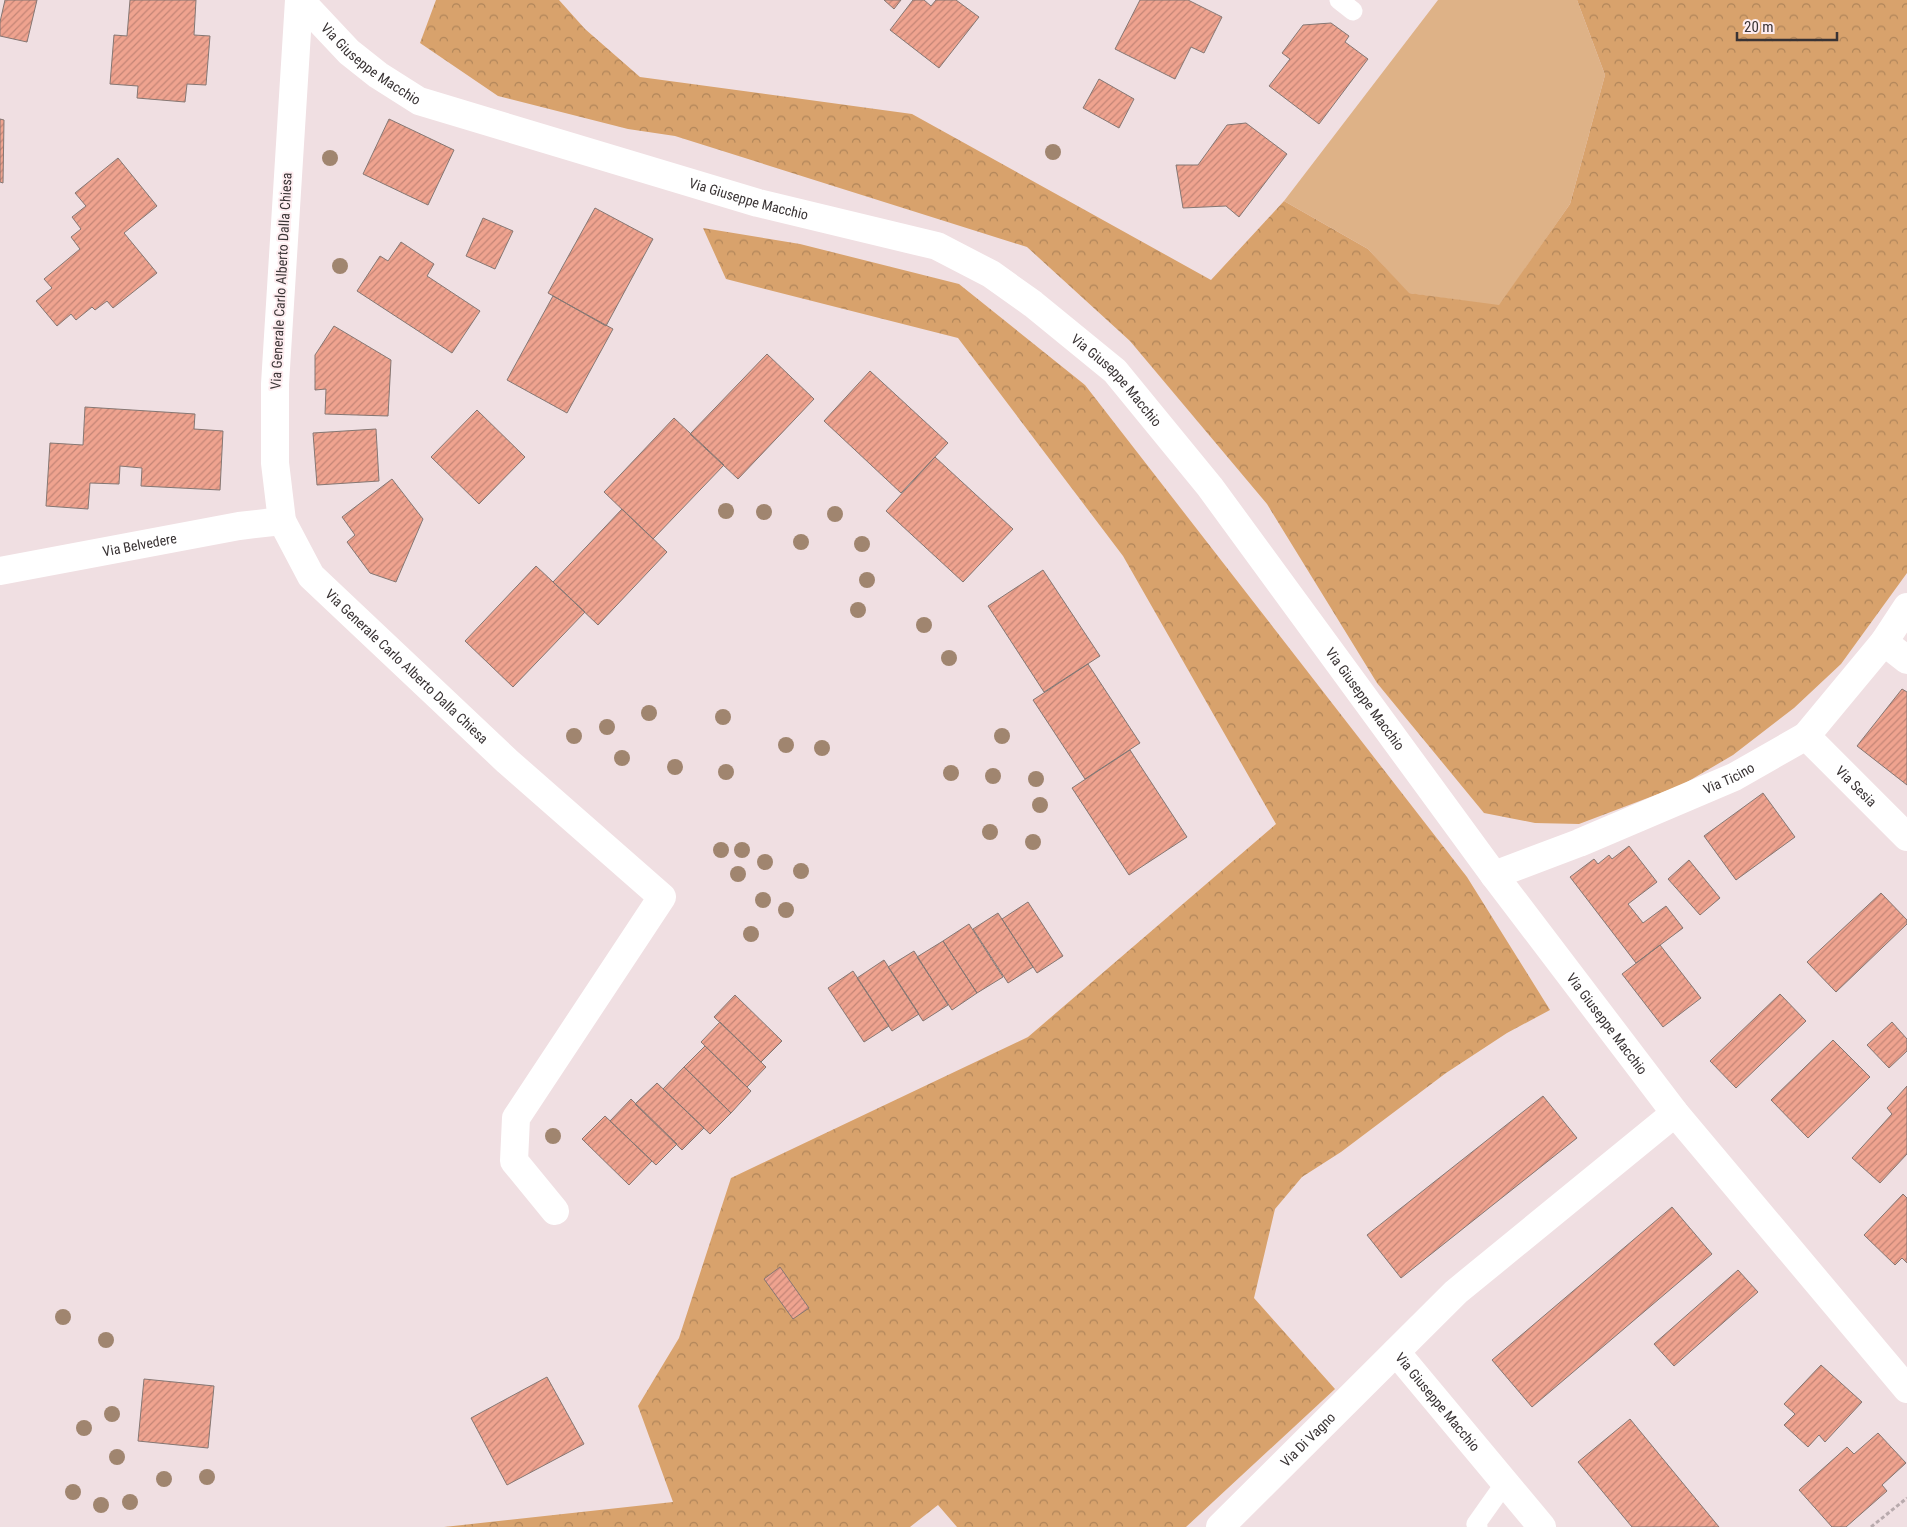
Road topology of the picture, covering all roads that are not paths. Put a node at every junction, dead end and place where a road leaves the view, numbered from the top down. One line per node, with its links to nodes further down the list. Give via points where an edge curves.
1 (299, 0): 2 (street, Via Generale Carlo Alberto Dalla Chiesa, via 274,384 275,463); 9 (street, Via Giuseppe Macchio, via 349,52 419,101 758,203 937,246 991,274 1033,304 1115,371 1210,486)
2 (282, 521): 3 (street, Via Belvedere, via 239,526); 11 (street, Via Generale Carlo Alberto Dalla Chiesa, via 311,576 507,761 662,897 516,1118 514,1161)
3 (0, 571)
4 (1907, 607): 5 (street, Via Ticino)
5 (1884, 642): 6 (street); 7 (street, Via Ticino)
6 (1907, 660)
7 (1806, 736): 8 (street, Via Sesia); 9 (street, Via Ticino, via 1734,777 1579,843)
8 (1907, 837)
9 (1494, 875): 10 (street, Via Giuseppe Macchio)
10 (1675, 1113): 12 (street, Via Giuseppe Macchio, via 1456,1292); 13 (street, Via Giuseppe Macchio)
11 (556, 1211)
12 (1396, 1352): 14 (street, Via Giuseppe Macchio); 15 (street, Via Di Vagno)
13 (1907, 1389)
14 (1505, 1482): 16 (lane, via 1476,1524); 17 (street, Via Giuseppe Macchio)
15 (1220, 1527)
16 (1478, 1527)
17 (1542, 1527)

